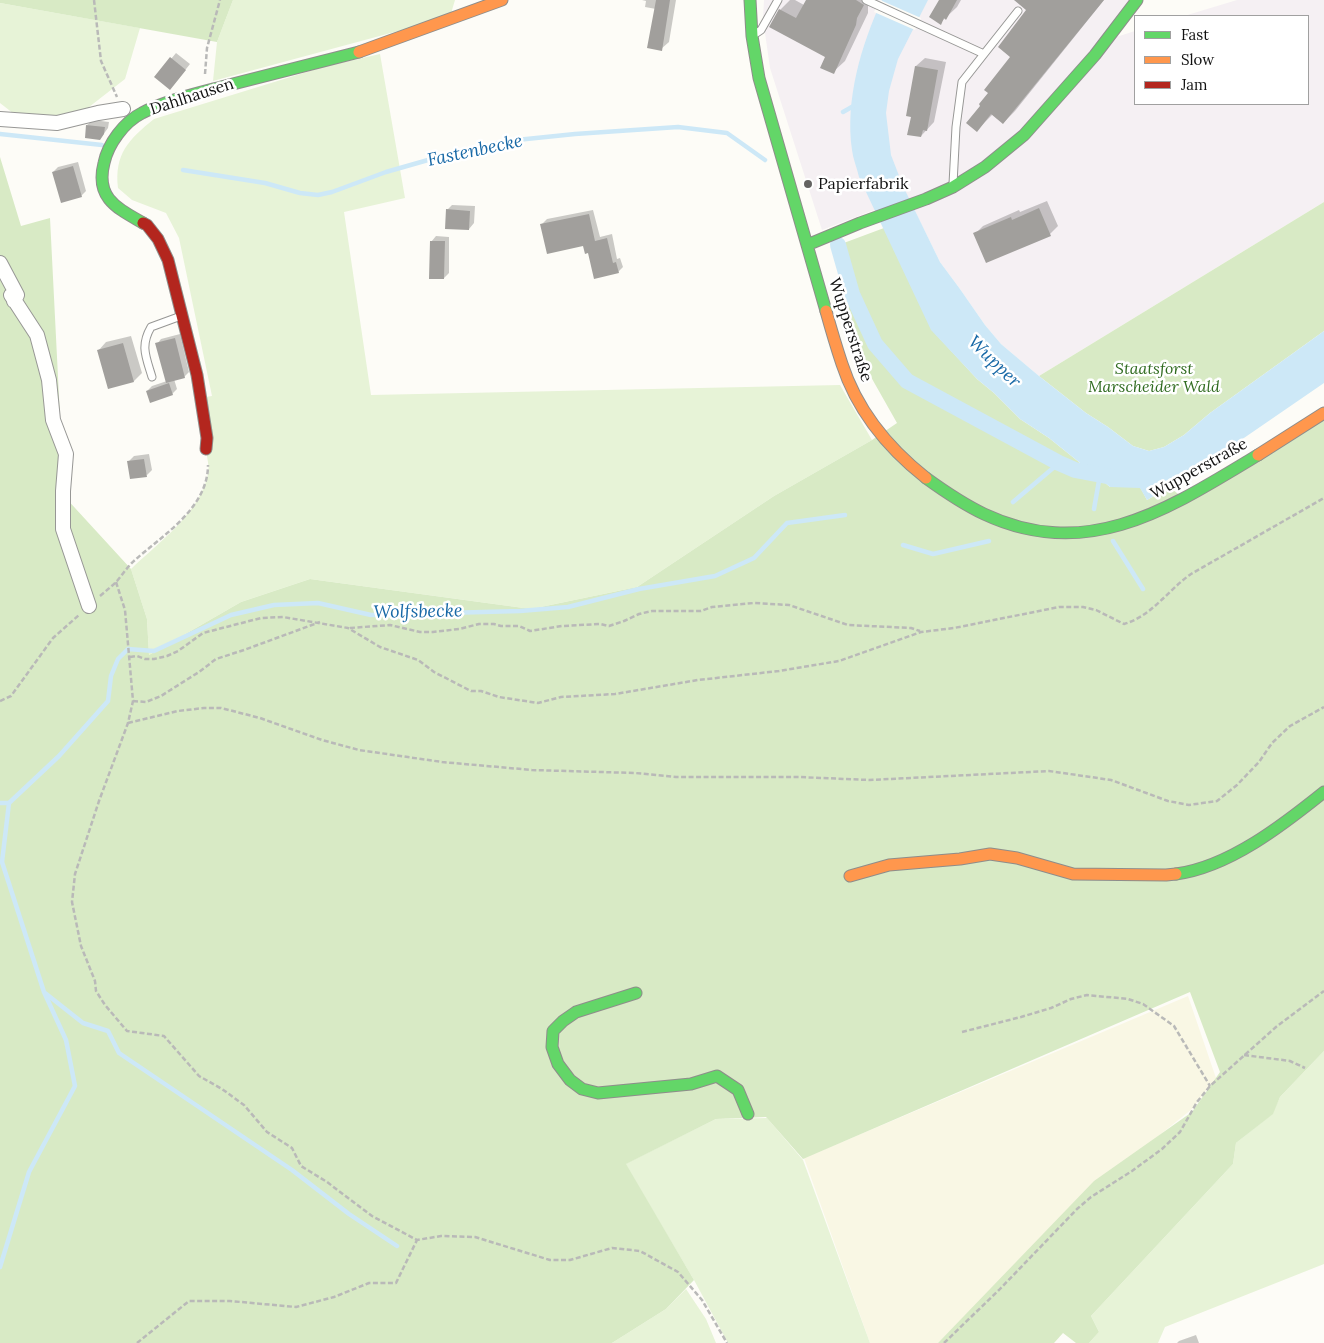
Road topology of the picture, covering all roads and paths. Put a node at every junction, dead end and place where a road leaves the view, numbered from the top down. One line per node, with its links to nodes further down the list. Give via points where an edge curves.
1 (94, 0): 13 (path, via 101,61)
2 (220, 0): 12 (path, via 208,48)
3 (481, 0): 8 (street, Dahlhausen)
4 (750, 0): 10 (street, Wupperstraße)
5 (778, 0): 10 (lane, via 761,30)
6 (1137, 0): 15 (street, via 1095,55 1024,135 985,167)
7 (867, 1): 11 (lane)
8 (498, 2): 12 (street, Dahlhausen, via 369,48)
9 (1018, 11): 11 (lane)
10 (752, 36): 16 (street, Wupperstraße, via 759,78)
11 (984, 54): 15 (lane, via 962,82)
12 (203, 92): 18 (street, Dahlhausen, via 162,105 130,122 114,140 102,170 102,186 107,198 117,208 148,225 158,238 168,260)
13 (123, 109): 14 (street, via 57,123)
14 (0, 119)
15 (953, 187): 16 (street)
16 (807, 245): 20 (street, Wupperstraße, via 842,364 855,396 874,427 922,477 990,518 1064,534 1120,526 1152,514 1200,488 1275,446)
17 (0, 264): 24 (street, via 17,295 13,298 37,335 49,380 53,420 66,454 63,529)
18 (182, 316): 19 (lane, via 150,327 144,349); 21 (street, Dahlhausen, via 197,375)
19 (152, 377)
20 (1324, 413)
21 (206, 449): 23 (path, via 208,474 187,516 133,562)
22 (1324, 498): 27 (path, via 1191,574 1151,610 1132,622 1124,624 1096,610 1073,606)
23 (116, 582): 24 (path); 28 (path, via 125,610)
24 (89, 606): 30 (path, via 53,638 11,696)
25 (320, 622): 26 (path); 28 (path, via 261,618 203,633 167,656 145,659); 29 (path, via 216,659 161,696 146,702)
26 (348, 628): 27 (path, via 390,625 433,632 479,624 519,626 530,630 609,626 652,611 701,611 712,606 772,603 789,605 848,625 911,628); 27 (path, via 380,647 418,660 471,691 538,703 561,697 615,694 838,661)
27 (921, 632)
28 (130, 656): 29 (path)
29 (133, 701): 32 (path)
30 (0, 702)
31 (1324, 707): 32 (path, via 1290,726 1237,785 1217,801 1189,805 1168,802 1111,780 1048,771 869,780 676,777 532,770 359,750 221,708 178,711)
32 (128, 723): 42 (path, via 75,874 72,902 81,946 96,991 127,1031 164,1036 199,1076 244,1105 267,1132 292,1148 302,1166 372,1216)
33 (1324, 792): 34 (street, via 1255,842 1189,872 1166,875 1073,874 990,854 889,865)
34 (850, 876)
35 (1324, 991): 38 (path)
36 (636, 993): 41 (street, via 576,1012 553,1031 552,1047 558,1064 570,1080 582,1090 598,1093 691,1084 717,1076 738,1090)
37 (962, 1032): 40 (path, via 1087,995 1128,999 1143,1004 1174,1026)
38 (1243, 1055): 39 (path, via 1290,1061); 40 (path)
39 (1305, 1068)
40 (1210, 1086): 45 (path, via 1180,1132 1162,1149 1077,1209)
41 (748, 1114)
42 (418, 1240): 43 (path, via 396,1283 369,1283 334,1298 296,1307 189,1301); 44 (path, via 441,1236 475,1237 550,1260 570,1260 612,1248 640,1251 678,1272 702,1300)
43 (137, 1343)
44 (727, 1343)
45 (944, 1343)

